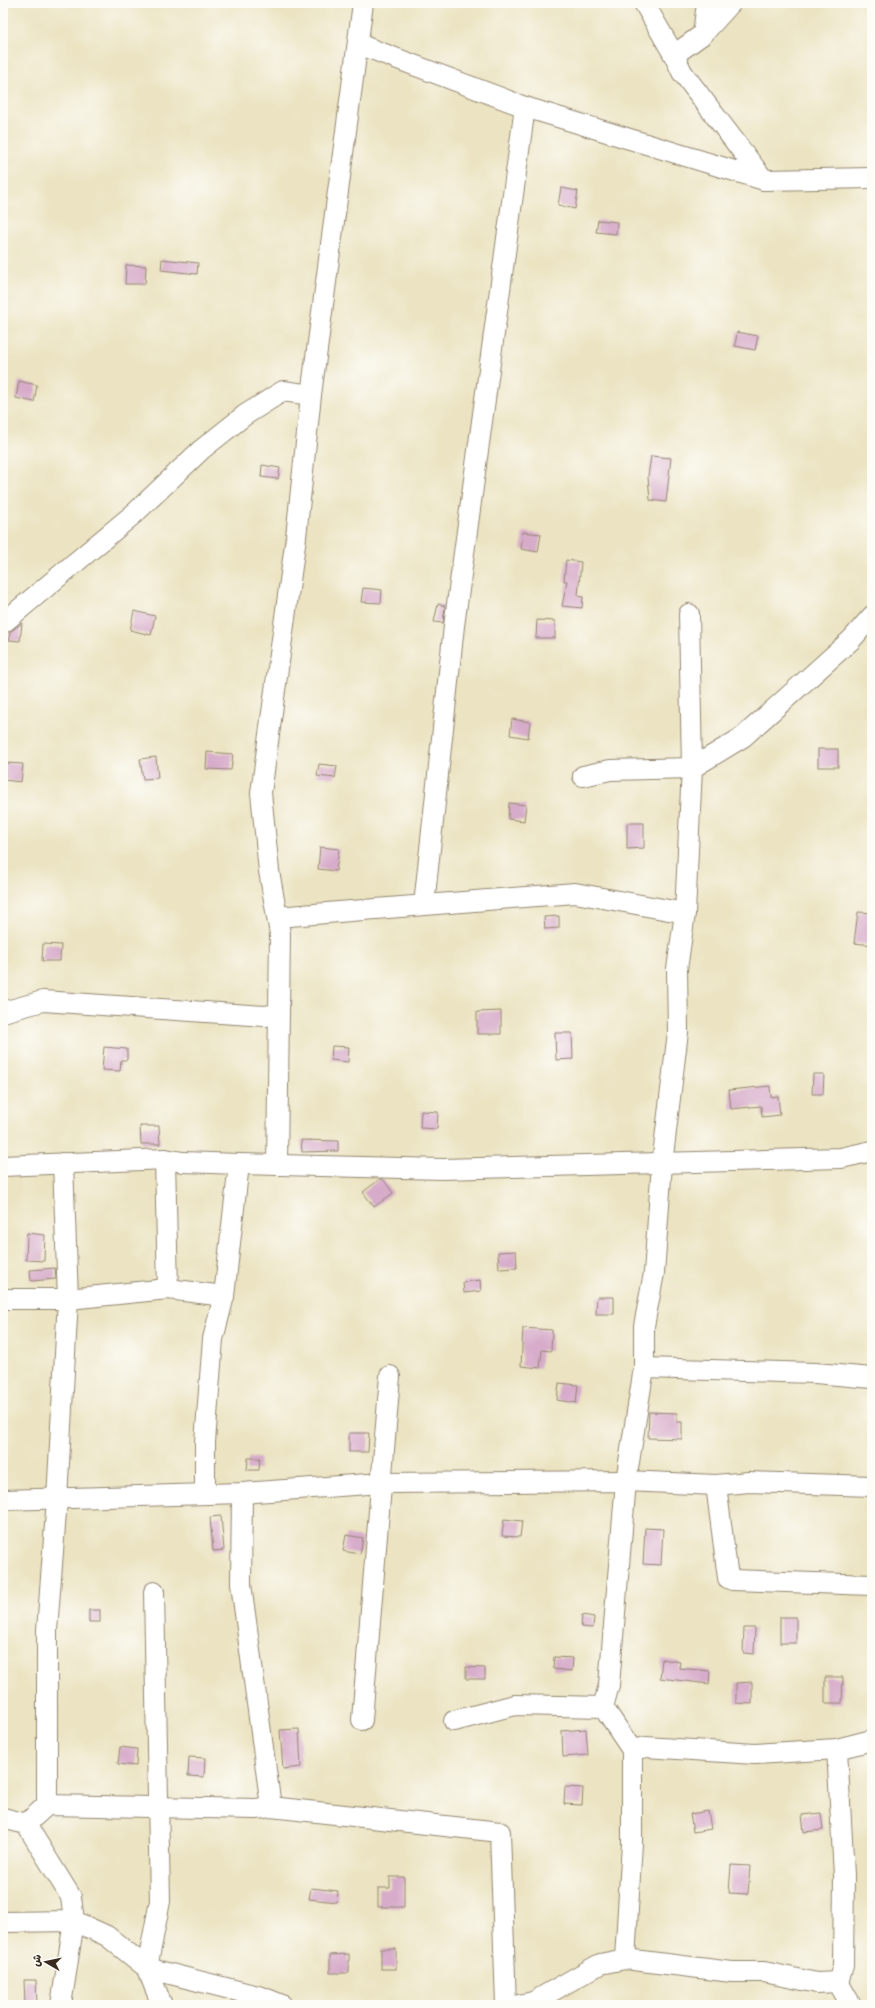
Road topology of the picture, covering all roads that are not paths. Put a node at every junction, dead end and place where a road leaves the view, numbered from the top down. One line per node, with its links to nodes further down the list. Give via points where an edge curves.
1 (363, 3): 6 (street)
2 (644, 3): 7 (street)
3 (707, 3): 5 (street)
4 (731, 3): 5 (street)
5 (703, 34): 7 (street)
6 (358, 44): 8 (street); 11 (street)
7 (674, 55): 10 (street, via 682,72)
8 (525, 107): 10 (street); 17 (street, via 454,626)
9 (872, 178): 10 (street)
10 (764, 180)
11 (311, 395): 14 (street, via 283,391 245,415 201,450 136,512); 19 (street, via 296,538 261,792 269,871)
12 (689, 614): 15 (street)
13 (872, 616): 15 (street, via 851,640 743,737)
14 (3, 623)
15 (692, 768): 16 (street, via 610,770); 18 (street)
16 (583, 776)
17 (424, 905): 18 (street, via 575,893); 19 (street)
18 (684, 913): 26 (street, via 677,969 678,1032)
19 (277, 916): 21 (street, via 280,934)
20 (3, 1012): 21 (street, via 43,1000 265,1016)
21 (279, 1014): 27 (street)
22 (872, 1151): 26 (street, via 841,1158)
23 (165, 1158): 24 (street); 25 (street, via 183,1162); 29 (street)
24 (64, 1163): 28 (street); 32 (street)
25 (239, 1164): 27 (street); 30 (street)
26 (662, 1164): 27 (street, via 443,1169); 33 (street, via 654,1273 644,1326)
27 (277, 1165)
28 (3, 1166)
29 (168, 1289): 30 (street); 32 (street)
30 (224, 1296): 41 (street, via 213,1339 205,1442)
31 (3, 1299): 32 (street)
32 (68, 1299): 42 (street)
33 (644, 1368): 35 (street, via 815,1373); 36 (street)
34 (390, 1376): 37 (street)
35 (872, 1378)
36 (626, 1481): 37 (street); 38 (street); 46 (street, via 609,1686)
37 (382, 1483): 40 (street); 47 (street)
38 (716, 1485): 39 (street, via 749,1482); 44 (street, via 728,1578)
39 (872, 1486)
40 (242, 1493): 41 (street); 54 (street, via 241,1584)
41 (205, 1494): 42 (street)
42 (57, 1499): 43 (street); 52 (street, via 47,1630)
43 (3, 1500)
44 (872, 1586)
45 (154, 1592): 53 (street)
46 (603, 1707): 48 (street, via 515,1705); 51 (street)
47 (362, 1720)
48 (454, 1721)
49 (872, 1740): 50 (street)
50 (837, 1749): 51 (street, via 755,1754 646,1747); 61 (street, via 844,1875 843,1966)
51 (632, 1750): 59 (street, via 632,1843)
52 (47, 1805): 53 (street); 56 (street)
53 (160, 1807): 54 (street); 60 (street, via 160,1901)
54 (271, 1807): 65 (street, via 500,1832)
55 (3, 1818): 56 (street)
56 (26, 1824): 58 (street, via 71,1898)
57 (3, 1922): 58 (street)
58 (74, 1922): 60 (street, via 107,1936); 62 (street)
59 (625, 1959): 61 (street, via 732,1972 764,1972 817,1983); 66 (street, via 600,1964 533,2002)
60 (147, 1968): 63 (street); 64 (street, via 262,1997)
61 (838, 1982): 67 (street)
62 (61, 2005)
63 (162, 2005)
64 (282, 2005)
65 (506, 2005)
66 (519, 2005)
67 (851, 2005)

